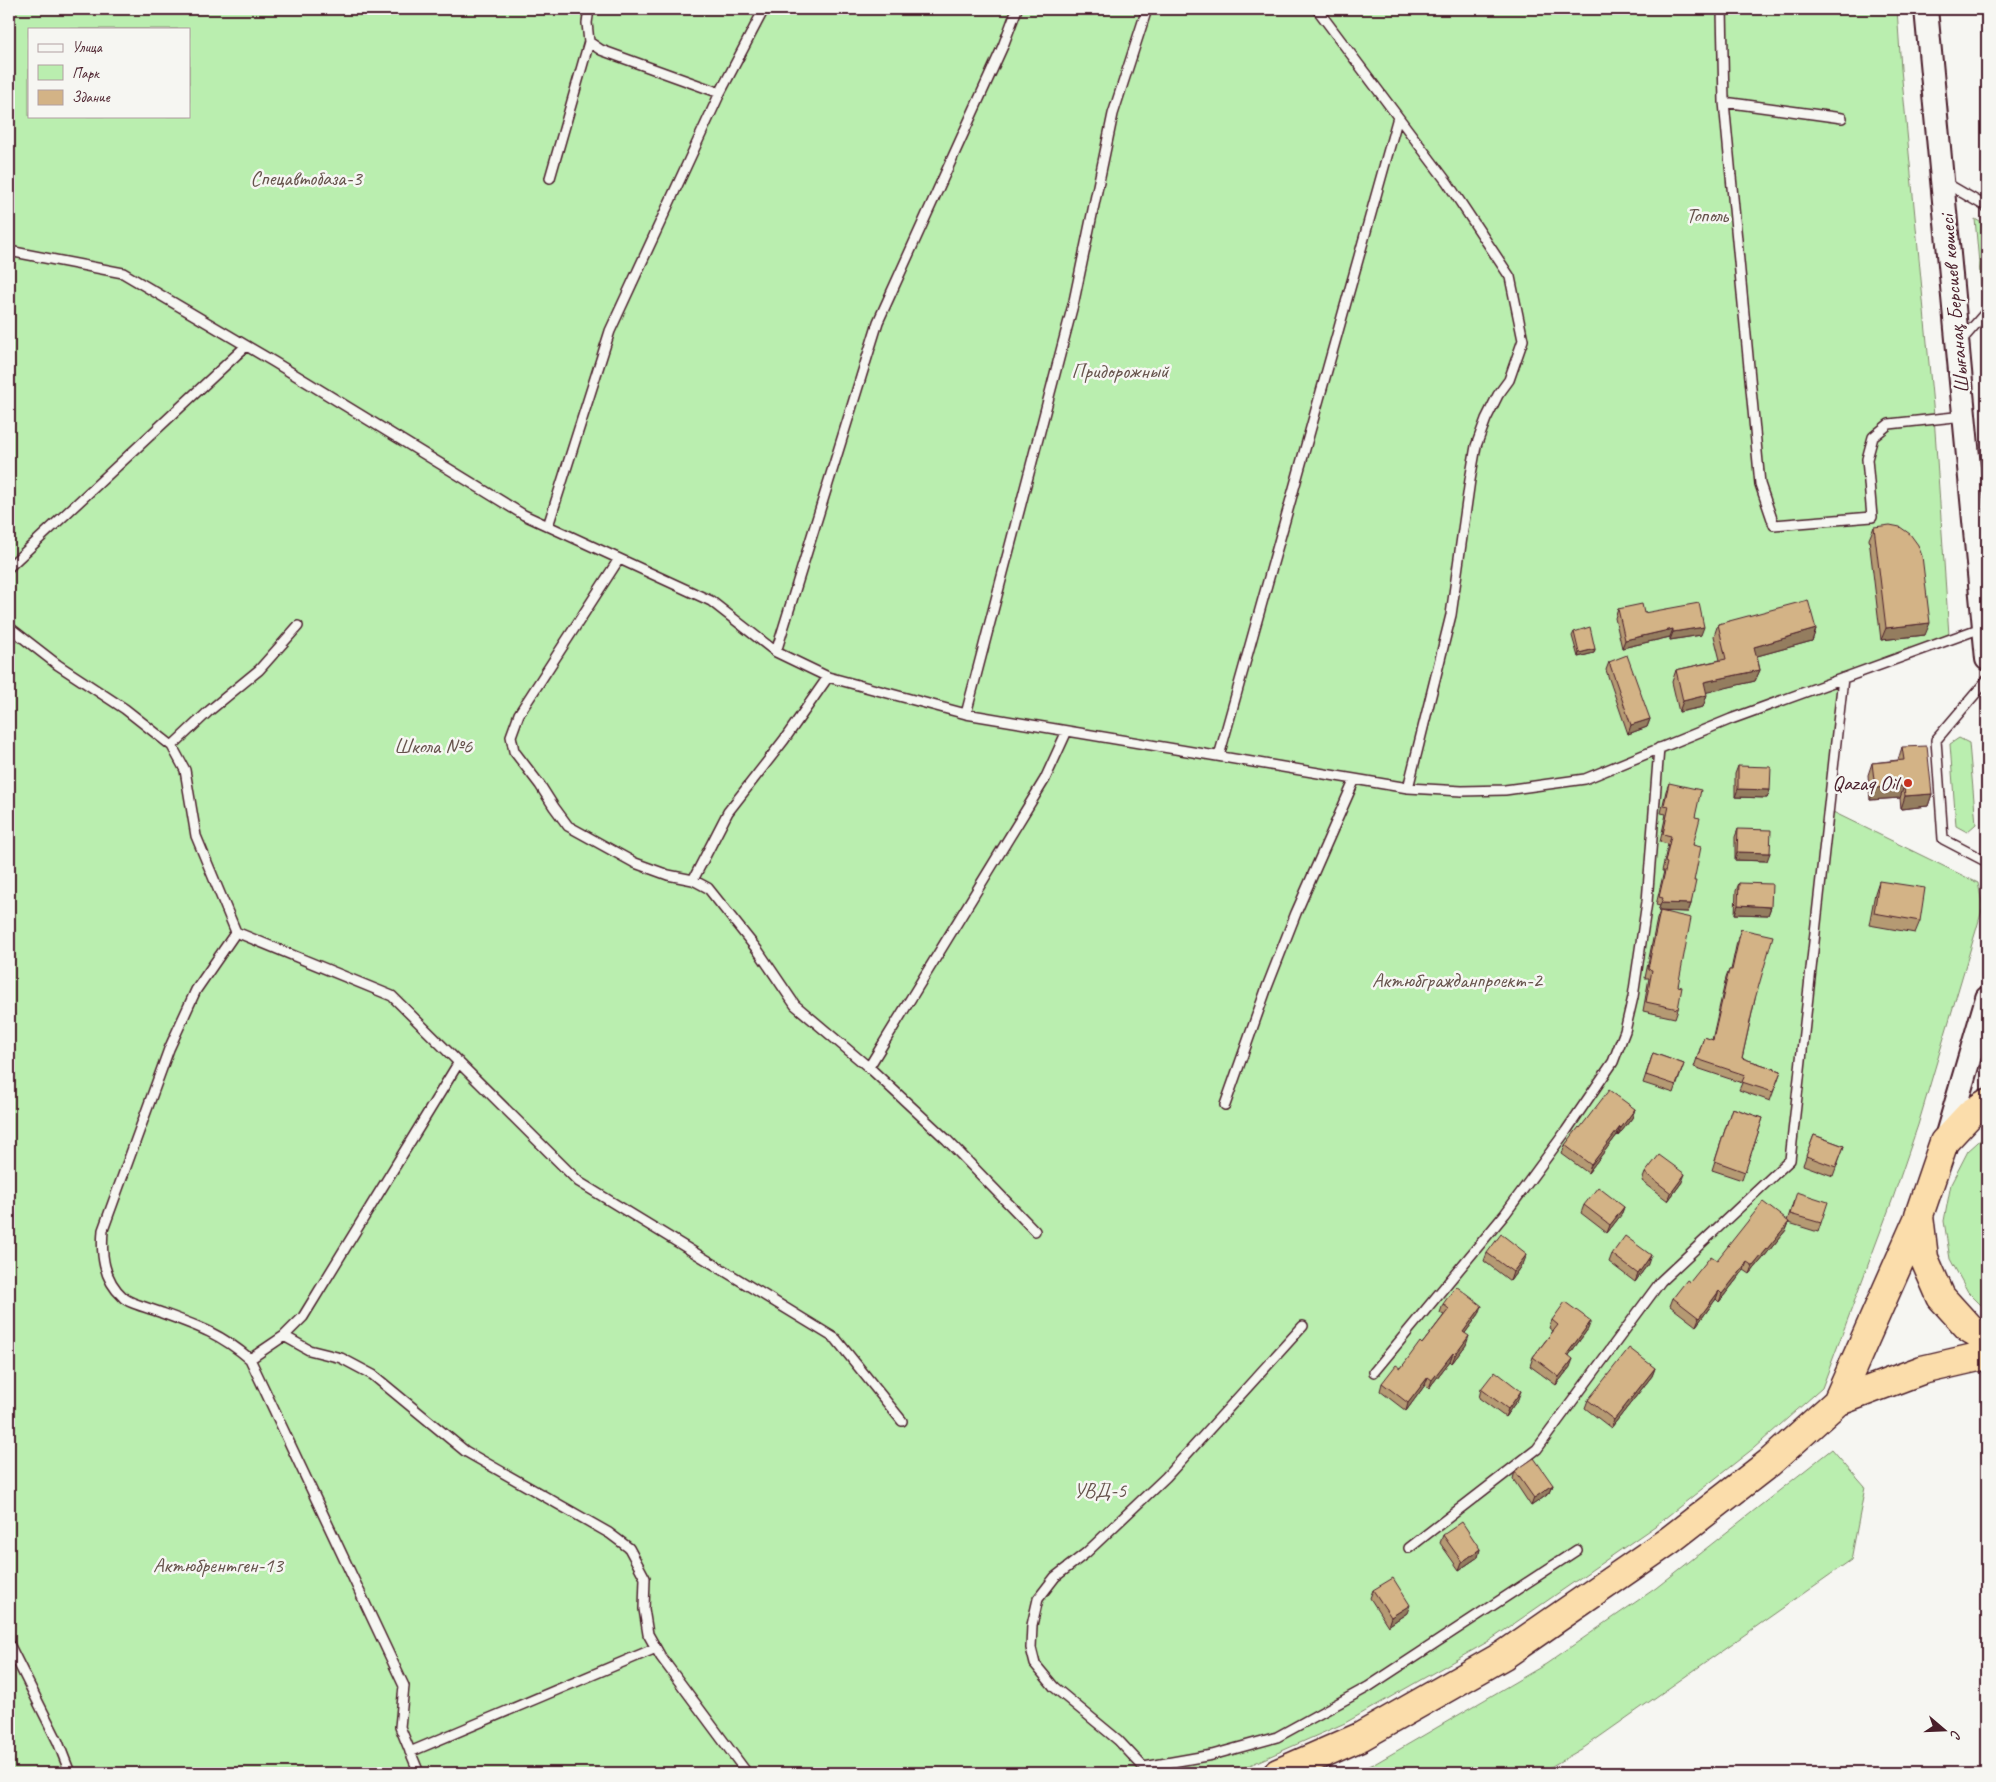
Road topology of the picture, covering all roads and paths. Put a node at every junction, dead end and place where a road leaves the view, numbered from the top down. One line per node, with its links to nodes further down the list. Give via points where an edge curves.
1 (589, 9): 8 (lane)
2 (764, 9): 9 (lane)
3 (1017, 9): 27 (lane, via 1004,46 878,322)
4 (1148, 9): 32 (lane, via 1113,114 1074,301)
5 (1317, 9): 11 (lane)
6 (1722, 9): 10 (lane)
7 (1926, 9): 14 (main road, Шығанақ Берсиев көшесі)
8 (589, 42): 9 (lane, via 601,50); 13 (lane)
9 (720, 93): 21 (lane, via 610,331)
10 (1724, 102): 12 (lane); 20 (lane, via 1760,484 1774,525 1872,517 1867,459 1873,436 1889,424)
11 (1398, 117): 36 (lane); 38 (lane, via 1447,182 1510,277 1523,340 1509,380 1486,419 1476,446 1451,614)
12 (1842, 118)
13 (550, 178)
14 (1942, 181): 15 (lane); 18 (main road, Шығанақ Берсиев көшесі)
15 (1987, 207)
16 (9, 251): 19 (lane, via 123,273)
17 (1987, 311): 18 (lane)
18 (1958, 344): 20 (main road, Шығанақ Берсиев көшесі)
19 (246, 346): 21 (lane, via 524,515); 23 (lane)
20 (1965, 416): 26 (main road, Шығанақ Берсиев көшесі)
21 (548, 526): 22 (lane)
22 (619, 559): 27 (lane, via 711,601); 40 (lane, via 519,714 511,736 514,751 568,826 635,863)
23 (9, 567)
24 (298, 626): 34 (lane, via 259,670)
25 (9, 627): 34 (lane)
26 (1984, 627): 28 (main road, Шығанақ Берсиев көшесі); 30 (lane)
27 (776, 652): 29 (lane)
28 (1987, 659)
29 (828, 677): 32 (lane); 40 (lane, via 728,812)
30 (1843, 678): 35 (lane); 58 (lane, via 1790,1160 1661,1282 1536,1449)
31 (1987, 680): 39 (lane, via 1936,740 1943,839)
32 (966, 714): 33 (lane)
33 (1067, 731): 36 (lane); 44 (lane, via 1045,779)
34 (172, 746): 41 (lane, via 185,770 196,836)
35 (1659, 748): 38 (lane, via 1585,779 1505,790); 55 (lane, via 1647,902 1634,988 1613,1062 1505,1214)
36 (1218, 756): 37 (lane)
37 (1356, 779): 38 (lane); 46 (lane, via 1296,913)
38 (1408, 788)
39 (1987, 862)
40 (693, 880): 44 (lane, via 714,895 759,952 794,1005)
41 (236, 932): 43 (lane, via 392,996); 54 (lane, via 196,990 169,1049 103,1230 101,1252 107,1275 124,1298 208,1330)
42 (1987, 998): 47 (main road)
43 (459, 1062): 51 (lane, via 303,1317); 57 (lane, via 579,1182 836,1339)
44 (869, 1067): 49 (lane)
45 (1987, 1103): 47 (highway, via 1971,1113)
46 (1225, 1105)
47 (1944, 1142): 48 (highway)
48 (1919, 1215): 52 (highway, via 1924,1258 1941,1297 1970,1329); 56 (highway)
49 (1035, 1231)
50 (1302, 1326): 63 (lane, via 1166,1477 1086,1553 1055,1577 1038,1599 1032,1625 1031,1648 1035,1664 1054,1687 1118,1740)
51 (284, 1336): 54 (lane); 61 (lane, via 309,1350 341,1358 373,1375 464,1451 609,1533 629,1548 644,1578 648,1634)
52 (1987, 1339)
53 (1987, 1355): 56 (highway, via 1922,1370)
54 (250, 1359): 62 (lane, via 404,1686 400,1727)
55 (1374, 1372)
56 (1837, 1402): 67 (highway, via 1769,1462 1670,1540 1504,1655 1360,1737)
57 (902, 1421)
58 (1409, 1548)
59 (1577, 1550): 63 (lane, via 1368,1687 1277,1737)
60 (9, 1644): 64 (lane)
61 (656, 1648): 62 (lane); 66 (lane)
62 (410, 1752): 65 (lane)
63 (1147, 1770)
64 (70, 1773)
65 (419, 1773)
66 (747, 1773)
67 (1278, 1773)

